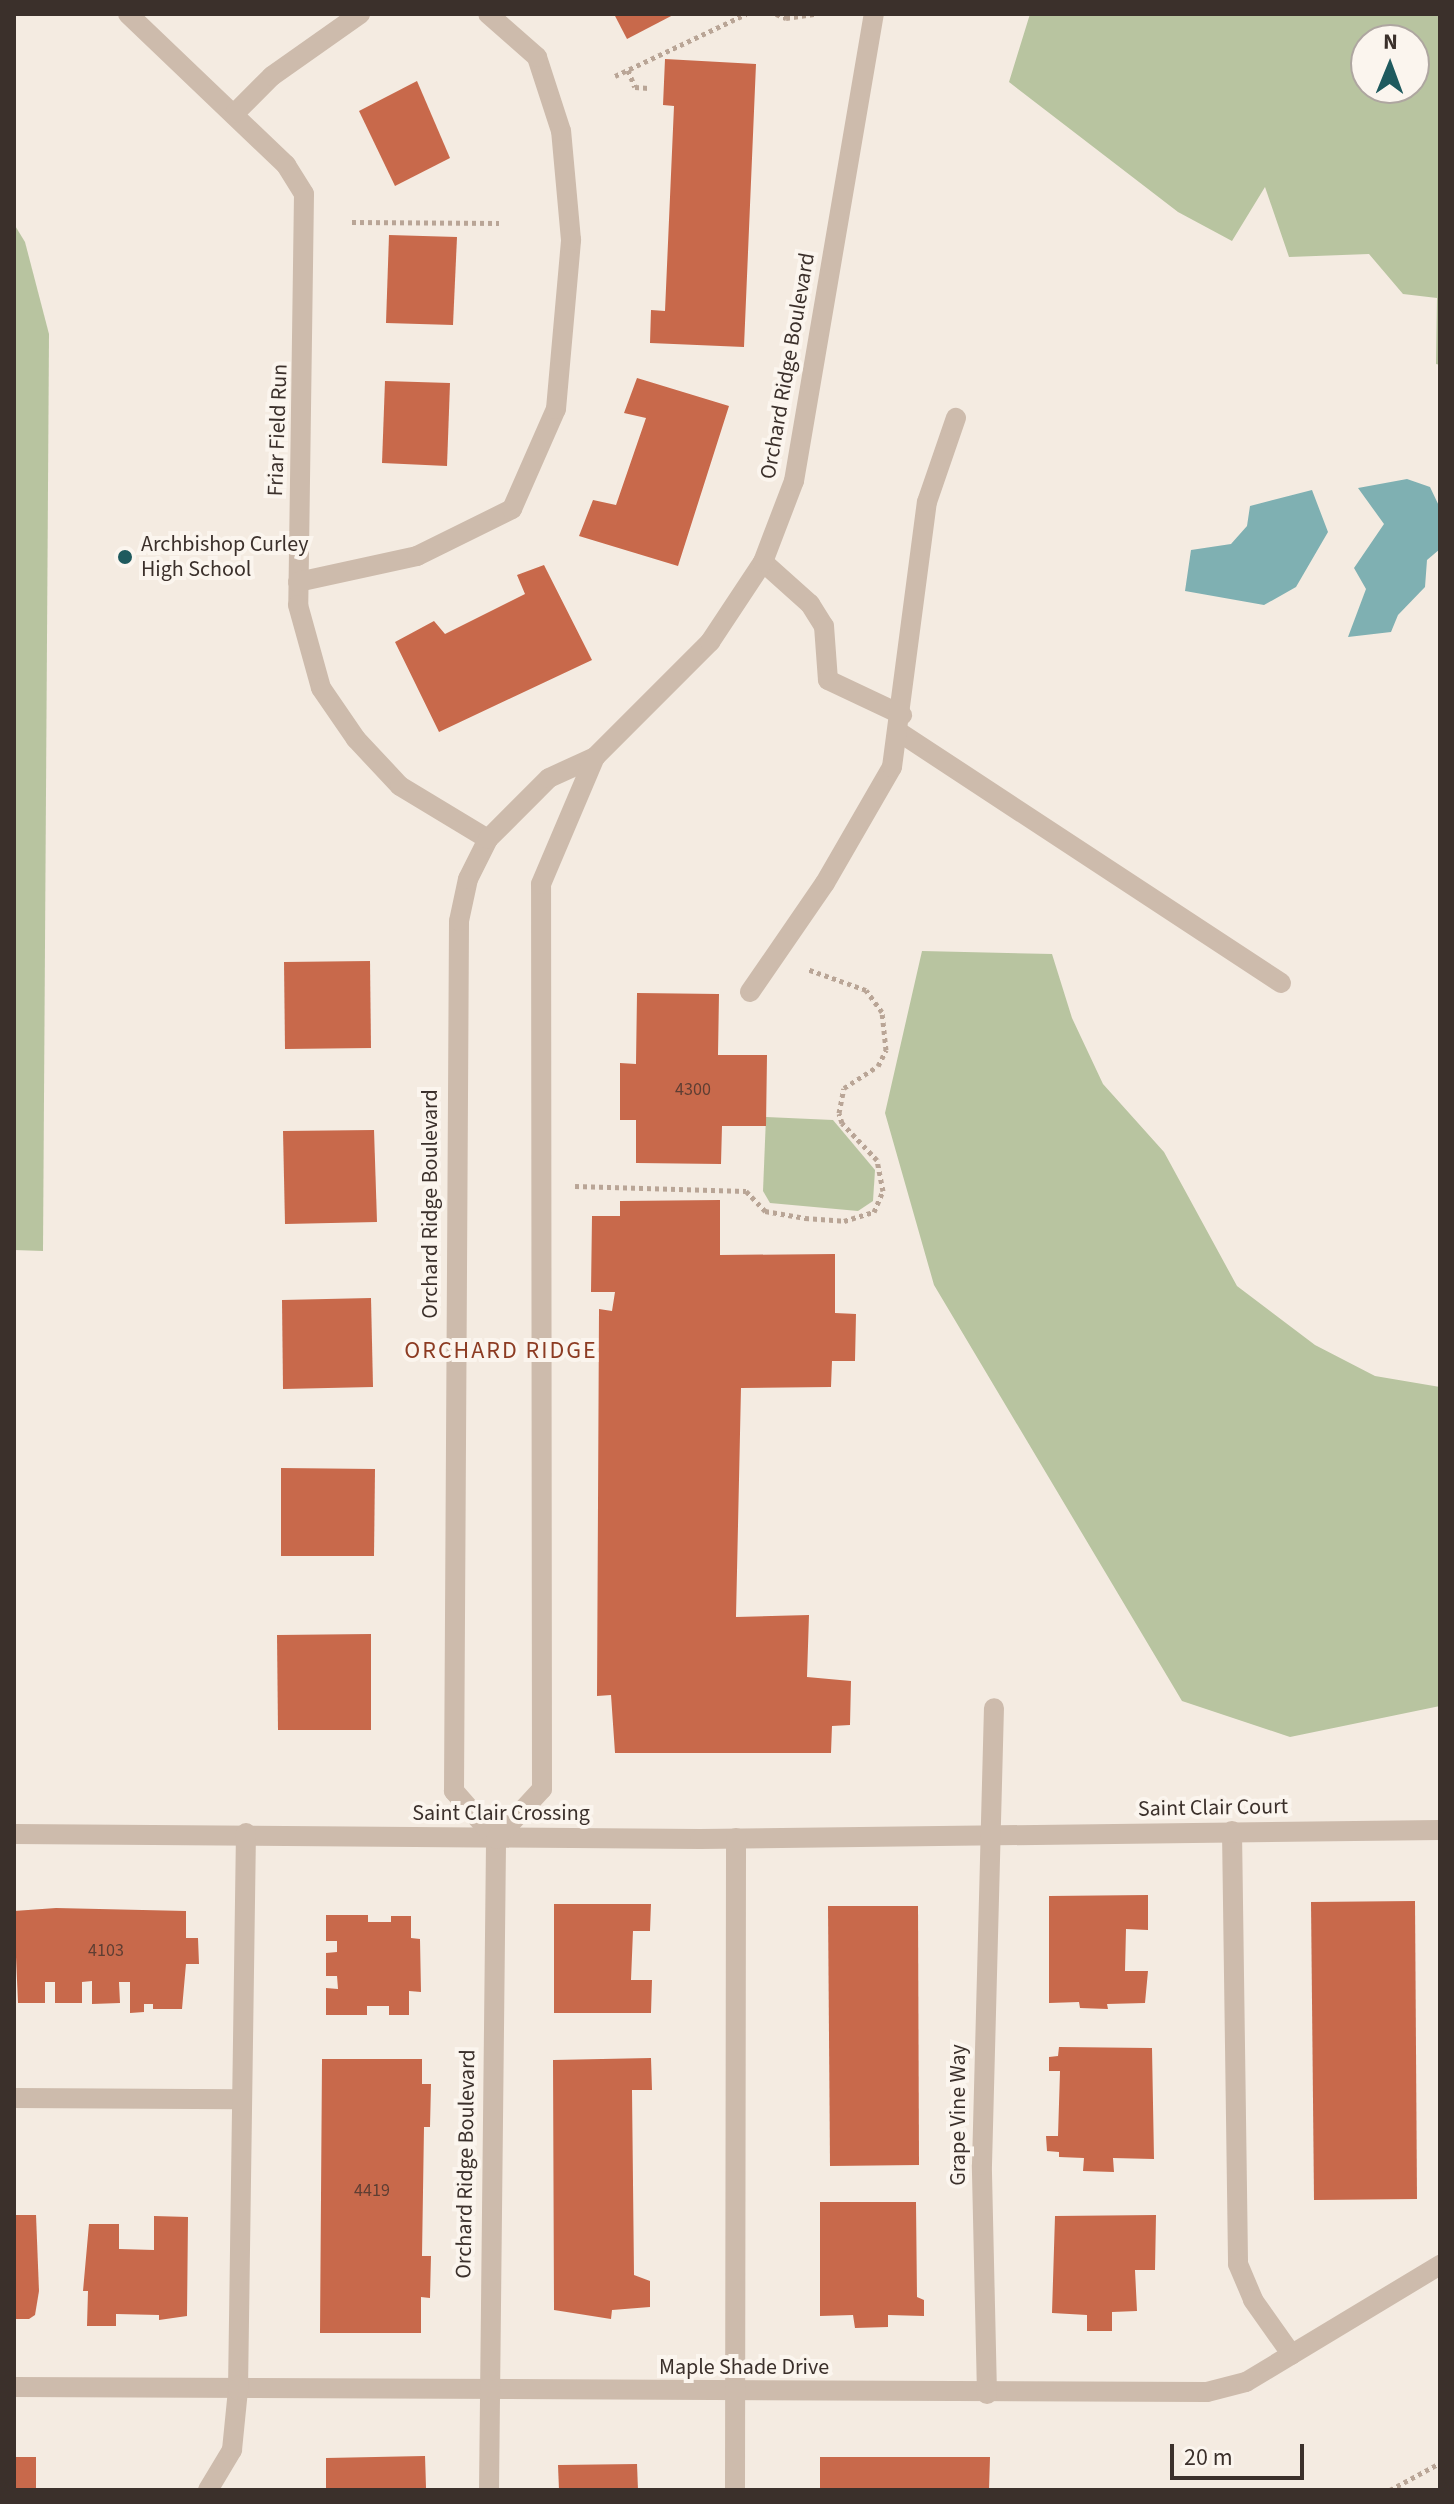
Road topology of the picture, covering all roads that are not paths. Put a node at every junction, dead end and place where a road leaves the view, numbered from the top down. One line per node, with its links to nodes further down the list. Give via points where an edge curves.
1 (128, 14): 5 (street, Friar Field Run)
2 (360, 14): 5 (street, via 272,76)
3 (488, 14): 8 (street, via 537,57 561,131 571,240 556,409 512,509 417,556)
4 (874, 14): 7 (street, Orchard Ridge Boulevard, via 794,481)
5 (235, 113): 8 (street, Friar Field Run, via 286,165 304,194)
6 (956, 418): 9 (street, via 927,502)
7 (763, 562): 9 (street, via 810,604 824,626 828,680); 10 (street, Orchard Ridge Boulevard, via 710,642)
8 (298, 582): 11 (street, Friar Field Run, via 309,654 321,688 356,739 400,786)
9 (900, 724): 12 (street); 13 (street, via 892,767 825,883)
10 (595, 757): 11 (street, Orchard Ridge Boulevard, via 549,778); 21 (street, Orchard Ridge Boulevard, via 541,884 542,1789)
11 (488, 839): 21 (street, Orchard Ridge Boulevard, via 468,879 459,921 454,1791)
12 (1281, 983)
13 (750, 992)
14 (994, 1708): 19 (street, Grape Vine Way)
15 (1440, 1830): 16 (street, Saint Clair Court)
16 (1232, 1831): 19 (street, Saint Clair Court); 25 (street, via 1238,2264 1253,2300)
17 (246, 1833): 18 (street, Saint Clair Crossing); 21 (street, Saint Clair Crossing); 23 (street)
18 (14, 1834)
19 (987, 1837): 20 (street, Saint Clair Crossing); 30 (street, Grape Vine Way, via 982,2165)
20 (736, 1838): 21 (street, Saint Clair Crossing); 29 (street)
21 (496, 1839): 28 (street, Orchard Ridge Boulevard)
22 (14, 2098): 23 (street)
23 (239, 2099): 27 (street)
24 (1440, 2265): 25 (street, Maple Shade Drive)
25 (1292, 2355): 30 (street, Maple Shade Drive, via 1246,2382 1207,2392)
26 (14, 2387): 27 (street, Maple Shade Drive)
27 (238, 2390): 28 (street, Maple Shade Drive); 31 (street, via 232,2450)
28 (487, 2390): 29 (street, Maple Shade Drive); 32 (street, Orchard Ridge Boulevard)
29 (736, 2392): 30 (street, Maple Shade Drive); 33 (street)
30 (987, 2394)
31 (208, 2490)
32 (489, 2490)
33 (735, 2490)

